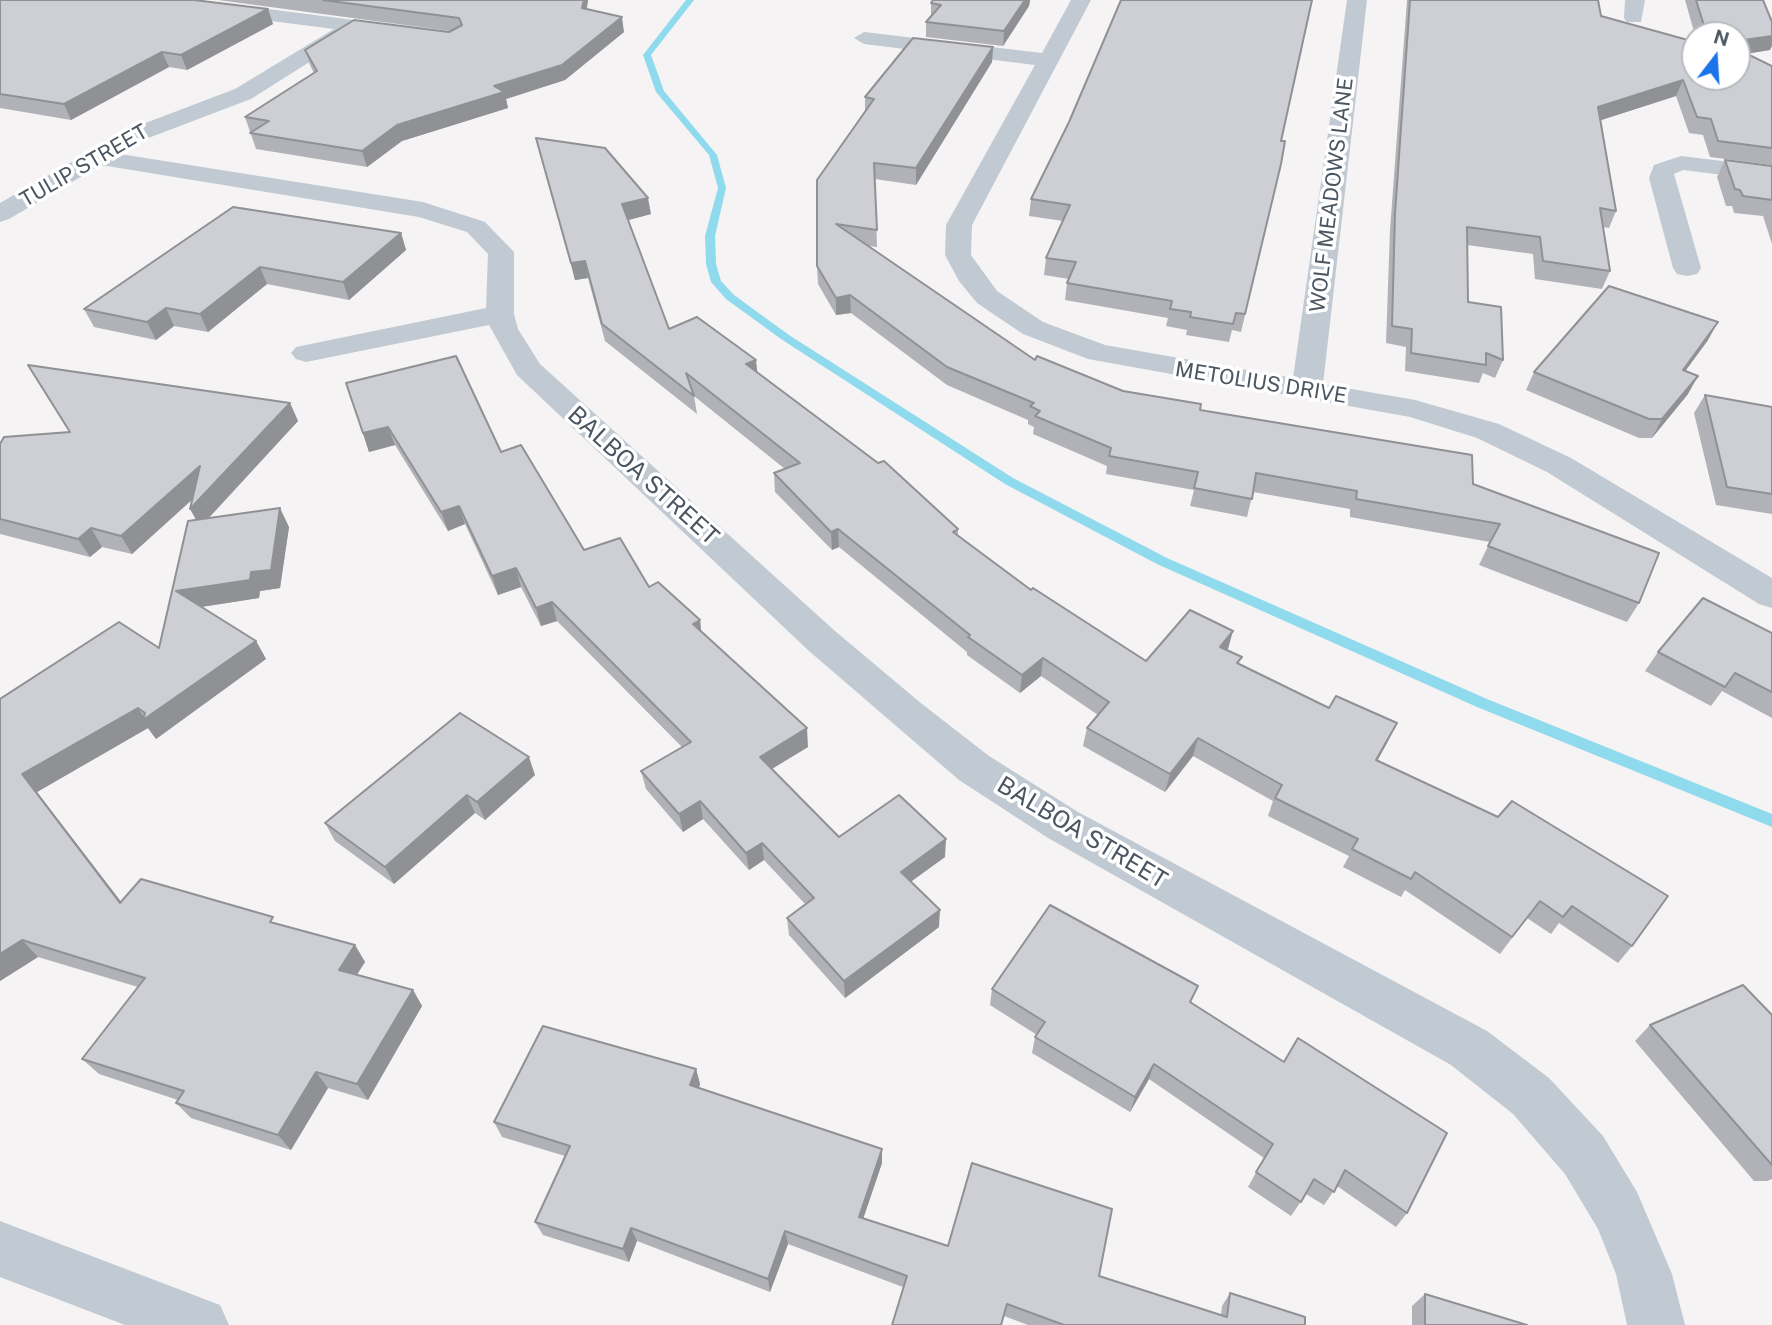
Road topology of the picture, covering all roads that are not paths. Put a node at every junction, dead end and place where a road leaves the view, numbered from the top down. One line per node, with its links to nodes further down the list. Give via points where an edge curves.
1 (152, 0): 4 (street)
2 (1082, 0): 7 (street, METOLIUS DRIVE)
3 (1357, 0): 14 (street, WOLF MEADOWS LANE)
4 (354, 26): 5 (street); 8 (street, TULIP STREET, via 243,94 148,128)
5 (379, 29)
6 (864, 38): 7 (street)
7 (1048, 60): 14 (street, METOLIUS DRIVE, via 960,225 958,255 973,281 987,297 1033,328 1098,354)
8 (97, 157): 10 (street, TULIP STREET); 12 (street, BALBOA STREET, via 455,218 476,227 501,252)
9 (1772, 174): 11 (street, via 1681,163 1663,170 1661,178)
10 (0, 214)
11 (1686, 268)
12 (500, 314): 13 (street); 18 (street, BALBOA STREET, via 528,369 566,407 822,641 974,768 1140,870 1469,1048 1531,1096 1584,1155 1618,1211 1644,1274)
13 (306, 353)
14 (1307, 391): 15 (street, METOLIUS DRIVE, via 1426,412 1511,441 1598,488)
15 (1772, 595)
16 (0, 1249): 17 (street)
17 (200, 1325)
18 (1656, 1325)

